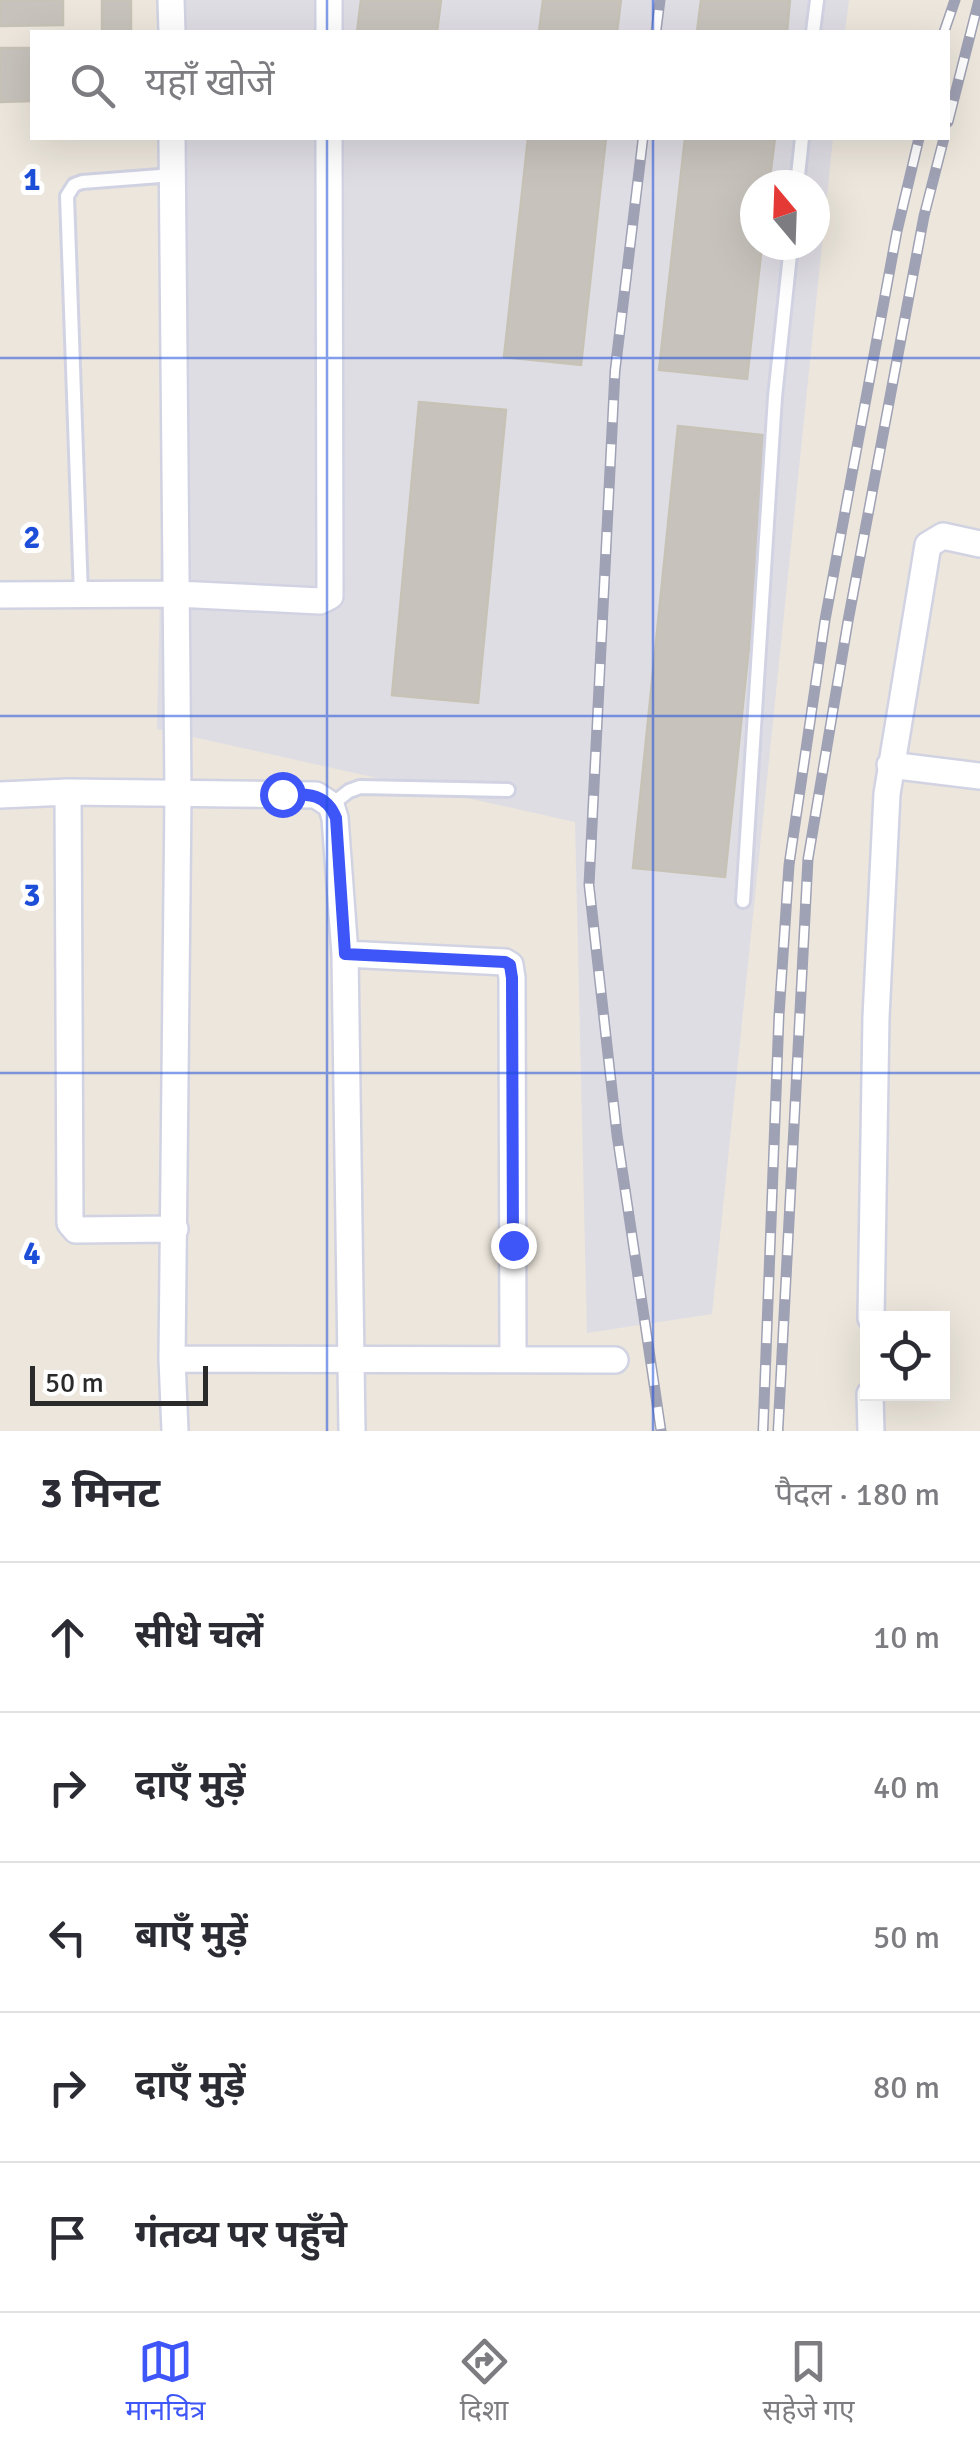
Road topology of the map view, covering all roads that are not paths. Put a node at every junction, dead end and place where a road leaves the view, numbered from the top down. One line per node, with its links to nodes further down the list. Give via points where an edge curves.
1 (172, 0): 4 (street)
2 (329, 0): 5 (street)
3 (817, 0): 6 (lane)
4 (172, 30)
5 (329, 30)
6 (813, 30)
7 (172, 140): 11 (street)
8 (329, 140): 14 (street, via 330,596 320,601)
9 (802, 140): 10 (lane)
10 (799, 170)
11 (172, 175): 14 (street); 16 (lane, via 82,182 66,196)
12 (789, 260): 24 (lane)
13 (980, 544): 17 (street, via 942,536 928,545)
14 (176, 594): 16 (street); 21 (street)
15 (0, 595): 16 (street)
16 (82, 595)
17 (890, 765): 18 (street); 27 (street)
18 (980, 776)
19 (508, 790): 23 (lane, via 360,787)
20 (68, 792): 21 (street); 22 (street); 26 (street, via 70,1223 76,1230)
21 (178, 794): 23 (street, via 316,794); 26 (street)
22 (0, 795)
23 (331, 805): 25 (street)
24 (743, 901)
25 (345, 954): 28 (street); 30 (street, via 510,965)
26 (175, 1229): 29 (street)
27 (870, 1311)
28 (352, 1358): 29 (street); 30 (street); 34 (street)
29 (172, 1360): 33 (street)
30 (514, 1360): 31 (street)
31 (615, 1360)
32 (870, 1401): 35 (street)
33 (176, 1431)
34 (352, 1431)
35 (871, 1431)

